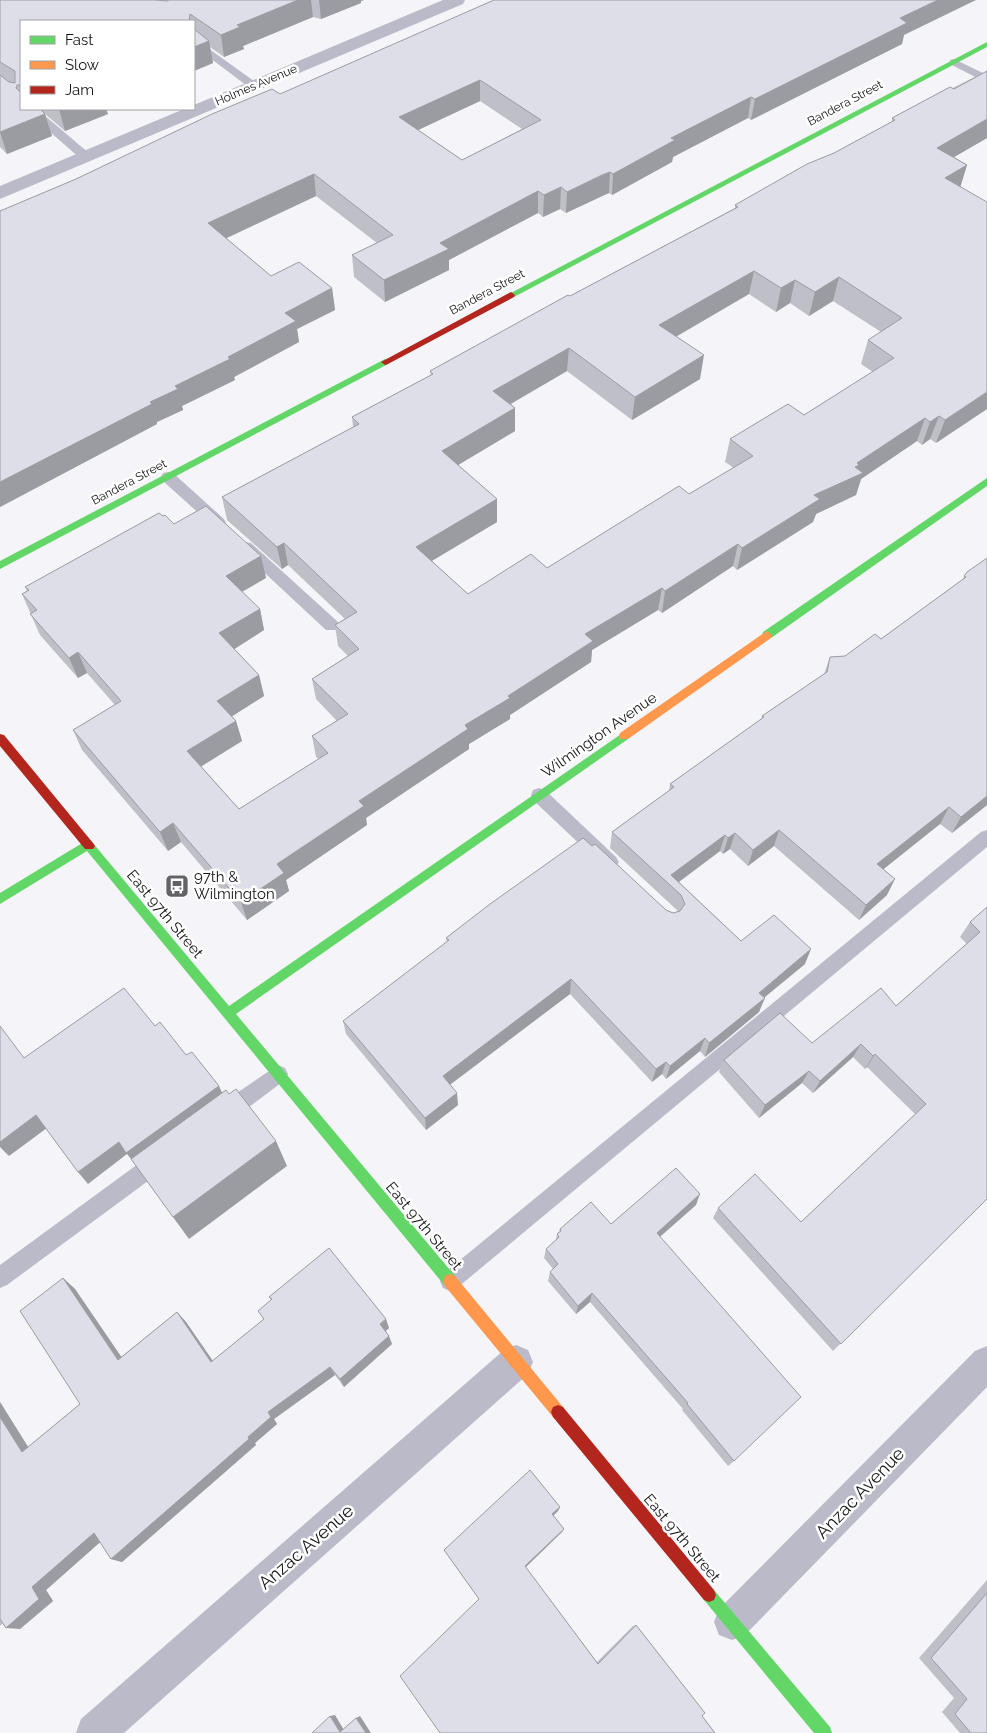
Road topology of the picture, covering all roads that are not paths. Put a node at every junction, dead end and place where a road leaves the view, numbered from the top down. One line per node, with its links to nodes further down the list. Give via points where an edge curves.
1 (457, 0): 6 (street, Holmes Avenue)
2 (195, 42): 6 (lane)
3 (987, 44): 4 (street, Bandera Street)
4 (954, 62): 5 (lane); 10 (street, Bandera Street)
5 (987, 80)
6 (254, 86): 8 (street, Holmes Avenue)
7 (31, 110): 8 (lane)
8 (86, 157): 9 (street, Holmes Avenue)
9 (0, 193)
10 (168, 477): 12 (street, Bandera Street); 13 (lane)
11 (987, 481): 15 (street, Wilmington Avenue)
12 (0, 565)
13 (332, 626)
14 (0, 738): 17 (street, East 97th Street)
15 (540, 795): 18 (lane); 20 (street, Wilmington Avenue)
16 (987, 837): 25 (lane)
17 (88, 844): 19 (street); 20 (street, East 97th Street)
18 (621, 872)
19 (0, 899)
20 (228, 1013): 21 (street, East 97th Street)
21 (278, 1074): 22 (lane); 25 (street, East 97th Street)
22 (214, 1120)
23 (174, 1150): 24 (lane)
24 (0, 1278)
25 (450, 1281): 26 (street, East 97th Street)
26 (516, 1362): 28 (street, East 97th Street); 29 (street, Anzac Avenue)
27 (987, 1363): 28 (street, Anzac Avenue)
28 (732, 1622): 30 (street, East 97th Street)
29 (95, 1733)
30 (824, 1733)

